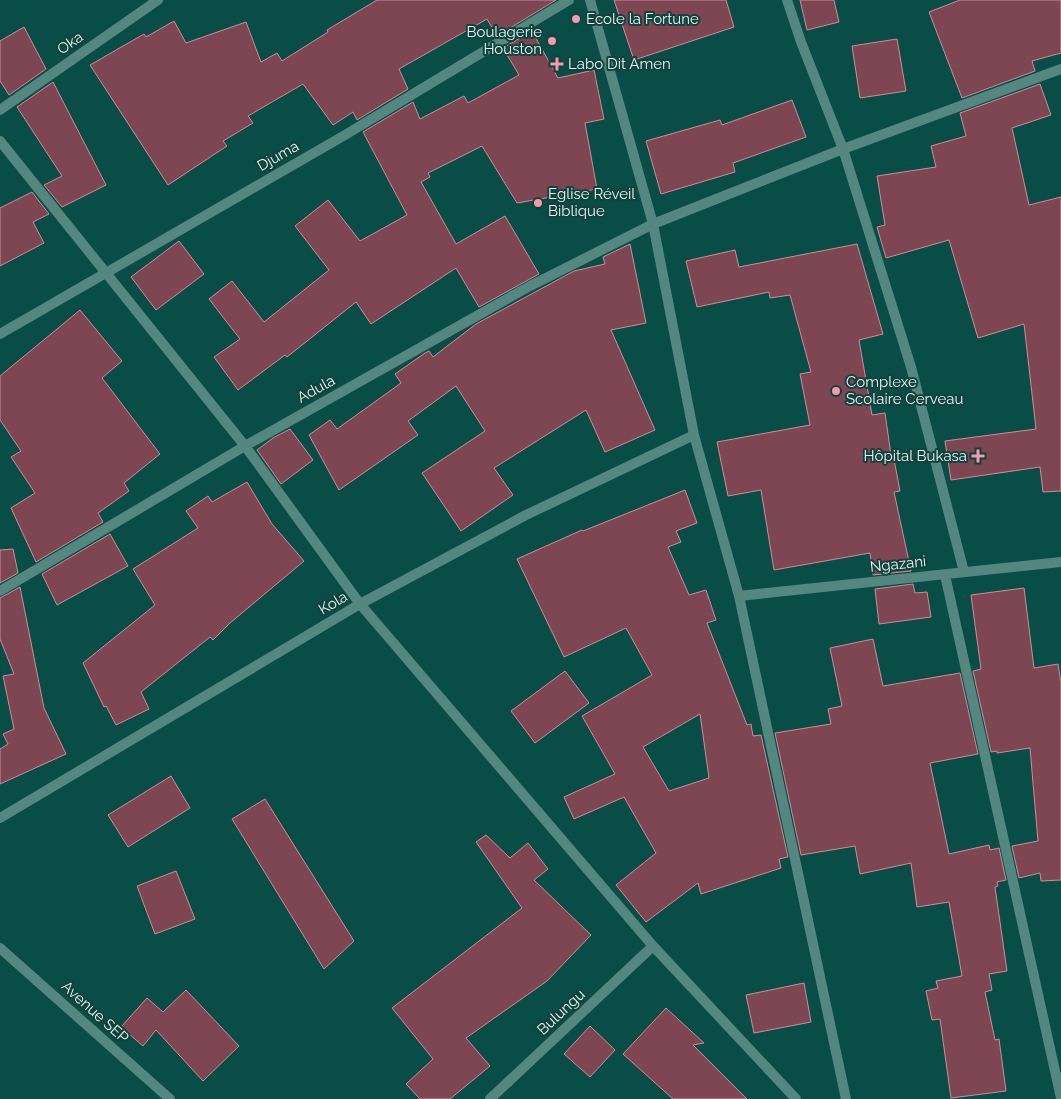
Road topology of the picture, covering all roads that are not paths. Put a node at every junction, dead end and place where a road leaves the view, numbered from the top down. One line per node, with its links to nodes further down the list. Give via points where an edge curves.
1 (158, 0): 6 (street, Oka)
2 (569, 0): 10 (street, Djuma, via 345,135)
3 (590, 0): 9 (street)
4 (787, 0): 8 (street)
5 (1061, 69): 8 (street, Adula)
6 (0, 110)
7 (0, 141): 10 (street)
8 (843, 149): 9 (street, Adula); 15 (street, via 911,367)
9 (652, 224): 12 (street); 13 (street, Adula, via 530,286)
10 (105, 272): 11 (street, Djuma); 13 (street)
11 (0, 334)
12 (694, 435): 18 (street); 19 (street, Kola, via 526,515)
13 (245, 446): 17 (street, Adula); 19 (street)
14 (1061, 562): 15 (street, Ngazani)
15 (964, 572): 16 (street, Ngazani)
16 (945, 575): 18 (street, Ngazani); 23 (street)
17 (0, 591)
18 (739, 596): 27 (street)
19 (360, 604): 20 (street, Kola); 21 (street)
20 (0, 818)
21 (653, 946): 25 (street, Bulungu); 26 (street)
22 (0, 948): 24 (street, Avenue SEP)
23 (1061, 1098)
24 (170, 1099)
25 (490, 1099)
26 (796, 1099)
27 (846, 1099)

